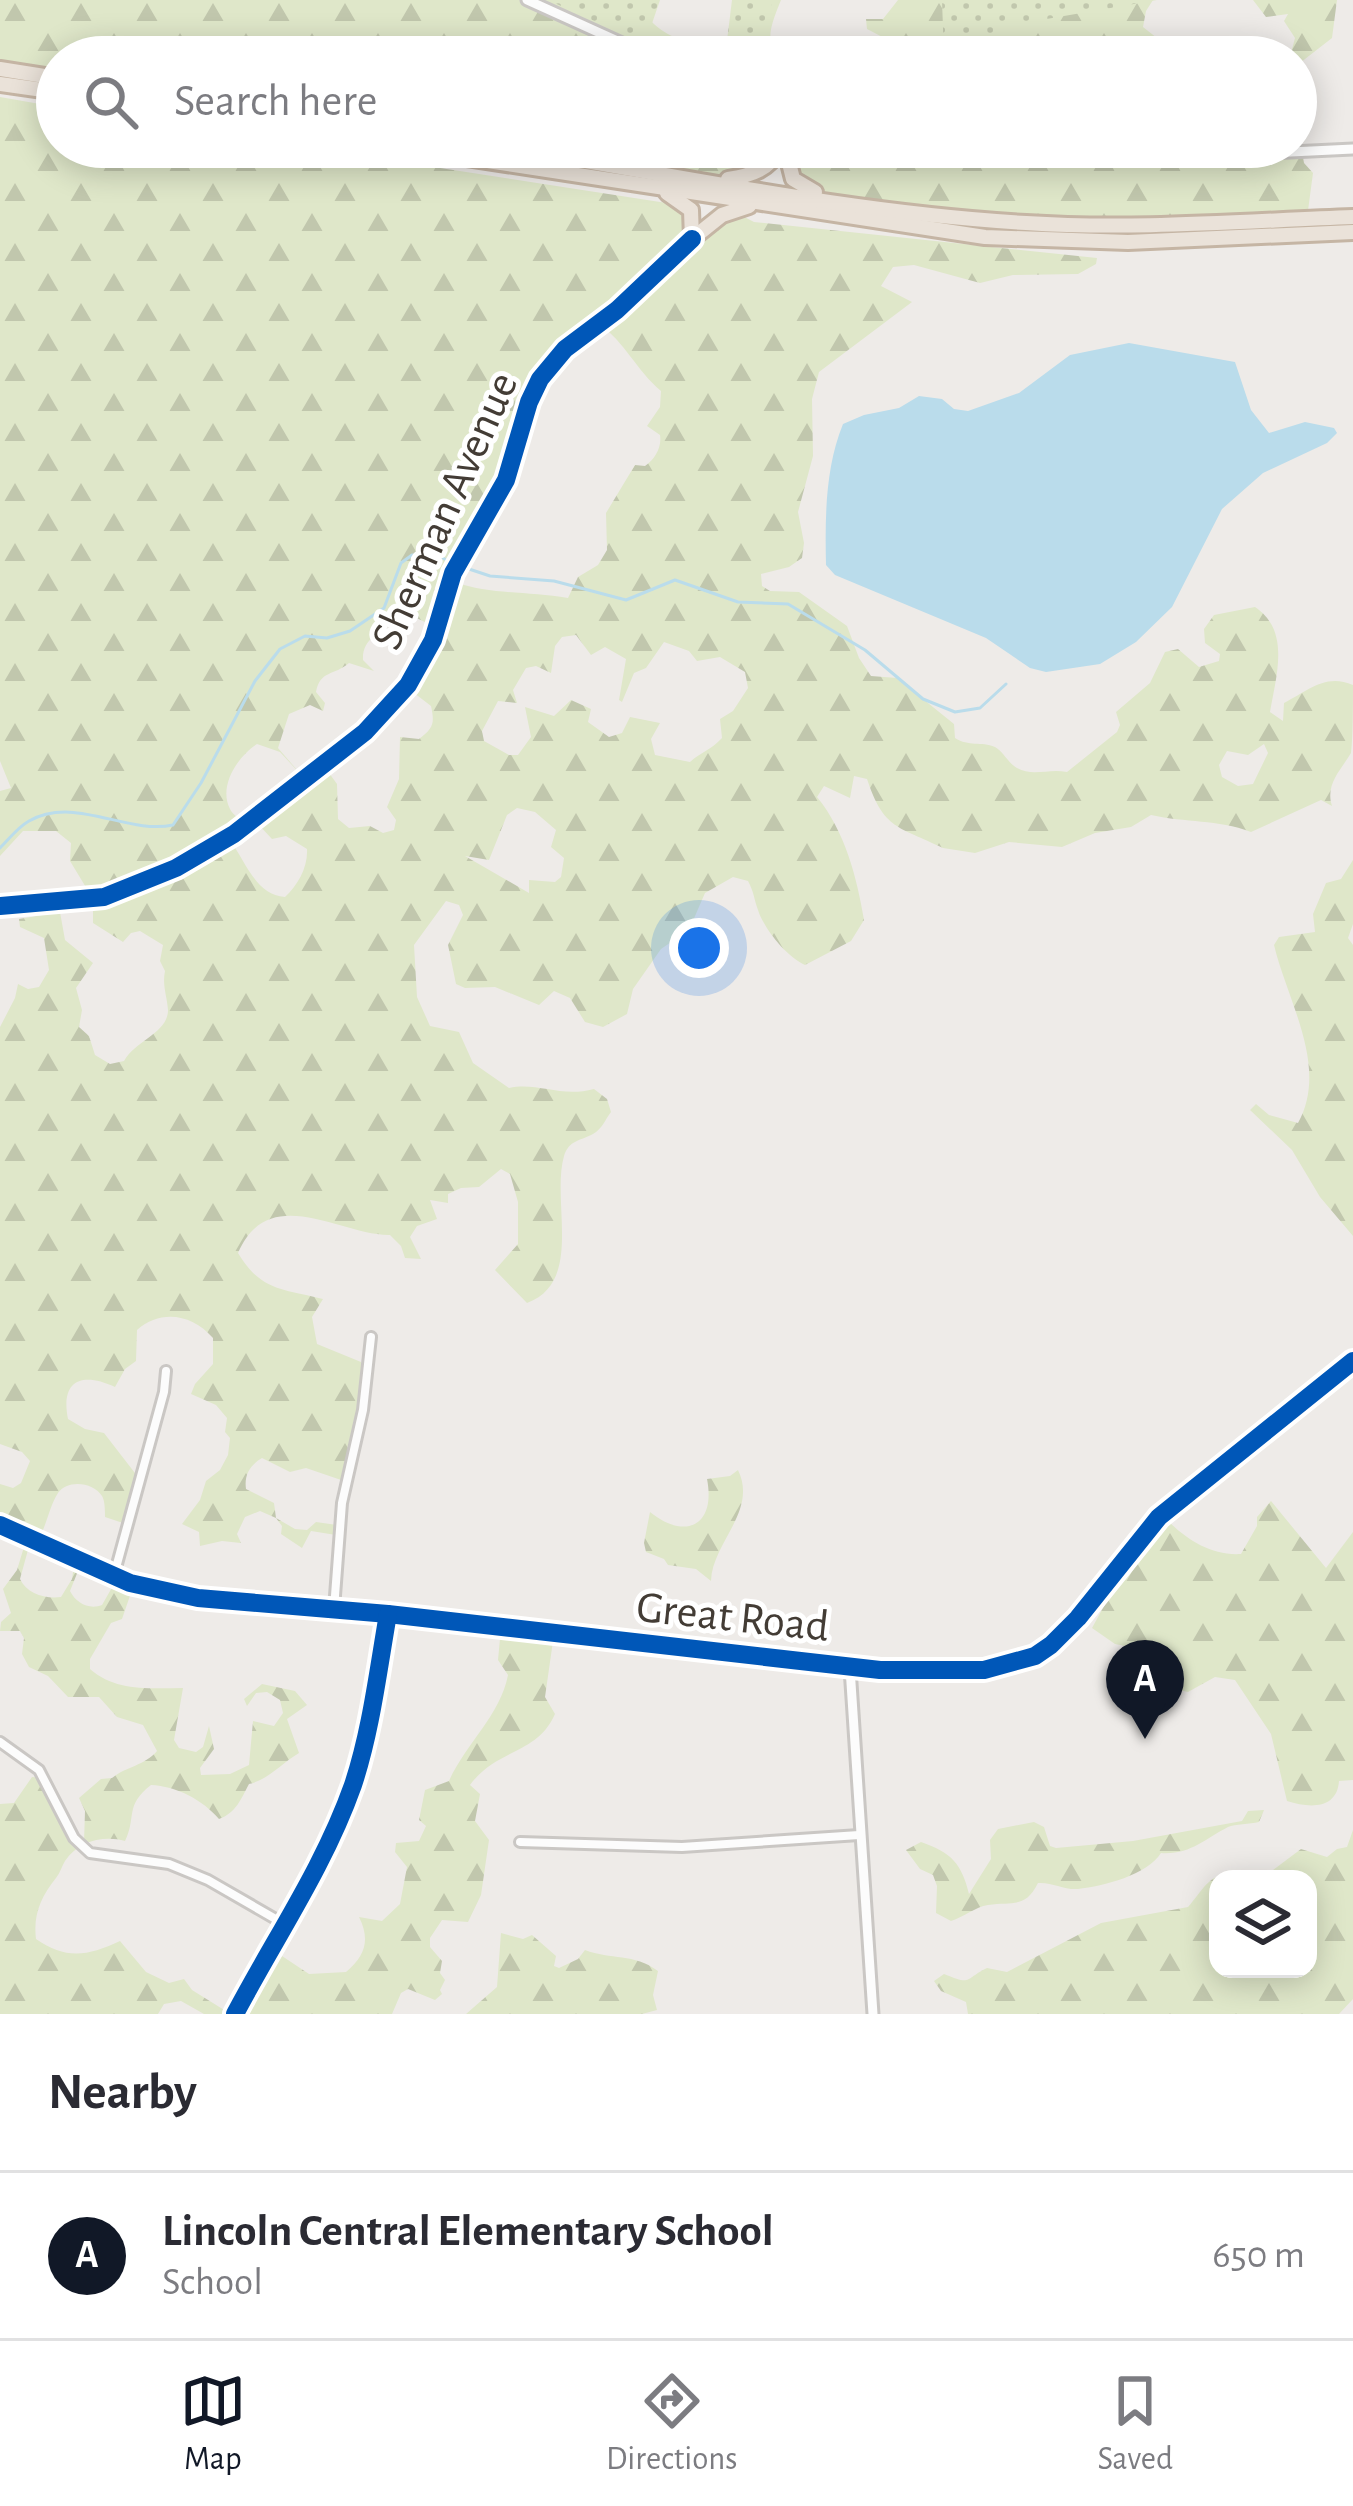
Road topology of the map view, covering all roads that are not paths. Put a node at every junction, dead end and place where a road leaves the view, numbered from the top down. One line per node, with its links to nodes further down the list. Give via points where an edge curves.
1 (527, 0): 2 (street)
2 (607, 36)
3 (0, 69): 4 (highway)
4 (36, 75)
5 (0, 83): 6 (highway)
6 (36, 89)
7 (1353, 149): 8 (street)
8 (1317, 151)
9 (526, 168): 14 (highway)
10 (631, 168): 13 (highway)
11 (766, 168): 13 (highway)
12 (790, 168): 15 (highway, via 793,179)
13 (710, 181): 15 (highway)
14 (663, 190): 16 (highway); 19 (highway, via 691,210)
15 (836, 200): 17 (highway, via 1059,225)
16 (753, 204): 18 (highway, via 1038,241); 19 (highway)
17 (1353, 217)
18 (1353, 232)
19 (692, 239): 20 (street, Sherman Avenue, via 540,379 506,481 453,573 433,640 408,685 364,732 234,834 176,868 112,895)
20 (0, 906)
21 (371, 1337): 26 (street, via 342,1503)
22 (1353, 1361): 28 (street, Great Road, via 1159,1517 1078,1618 1035,1656 952,1673)
23 (166, 1371): 25 (street)
24 (0, 1525): 25 (street, Great Road)
25 (114, 1575): 26 (street, Great Road, via 180,1595)
26 (334, 1609): 27 (street, Great Road)
27 (388, 1614): 28 (street, Great Road); 32 (street, via 352,1788)
28 (850, 1667): 30 (street)
29 (0, 1742): 32 (street, via 39,1770 82,1847 182,1869)
30 (859, 1835): 31 (street, via 682,1847); 34 (street)
31 (520, 1842)
32 (286, 1925): 33 (street)
33 (235, 2014)
34 (873, 2014)

